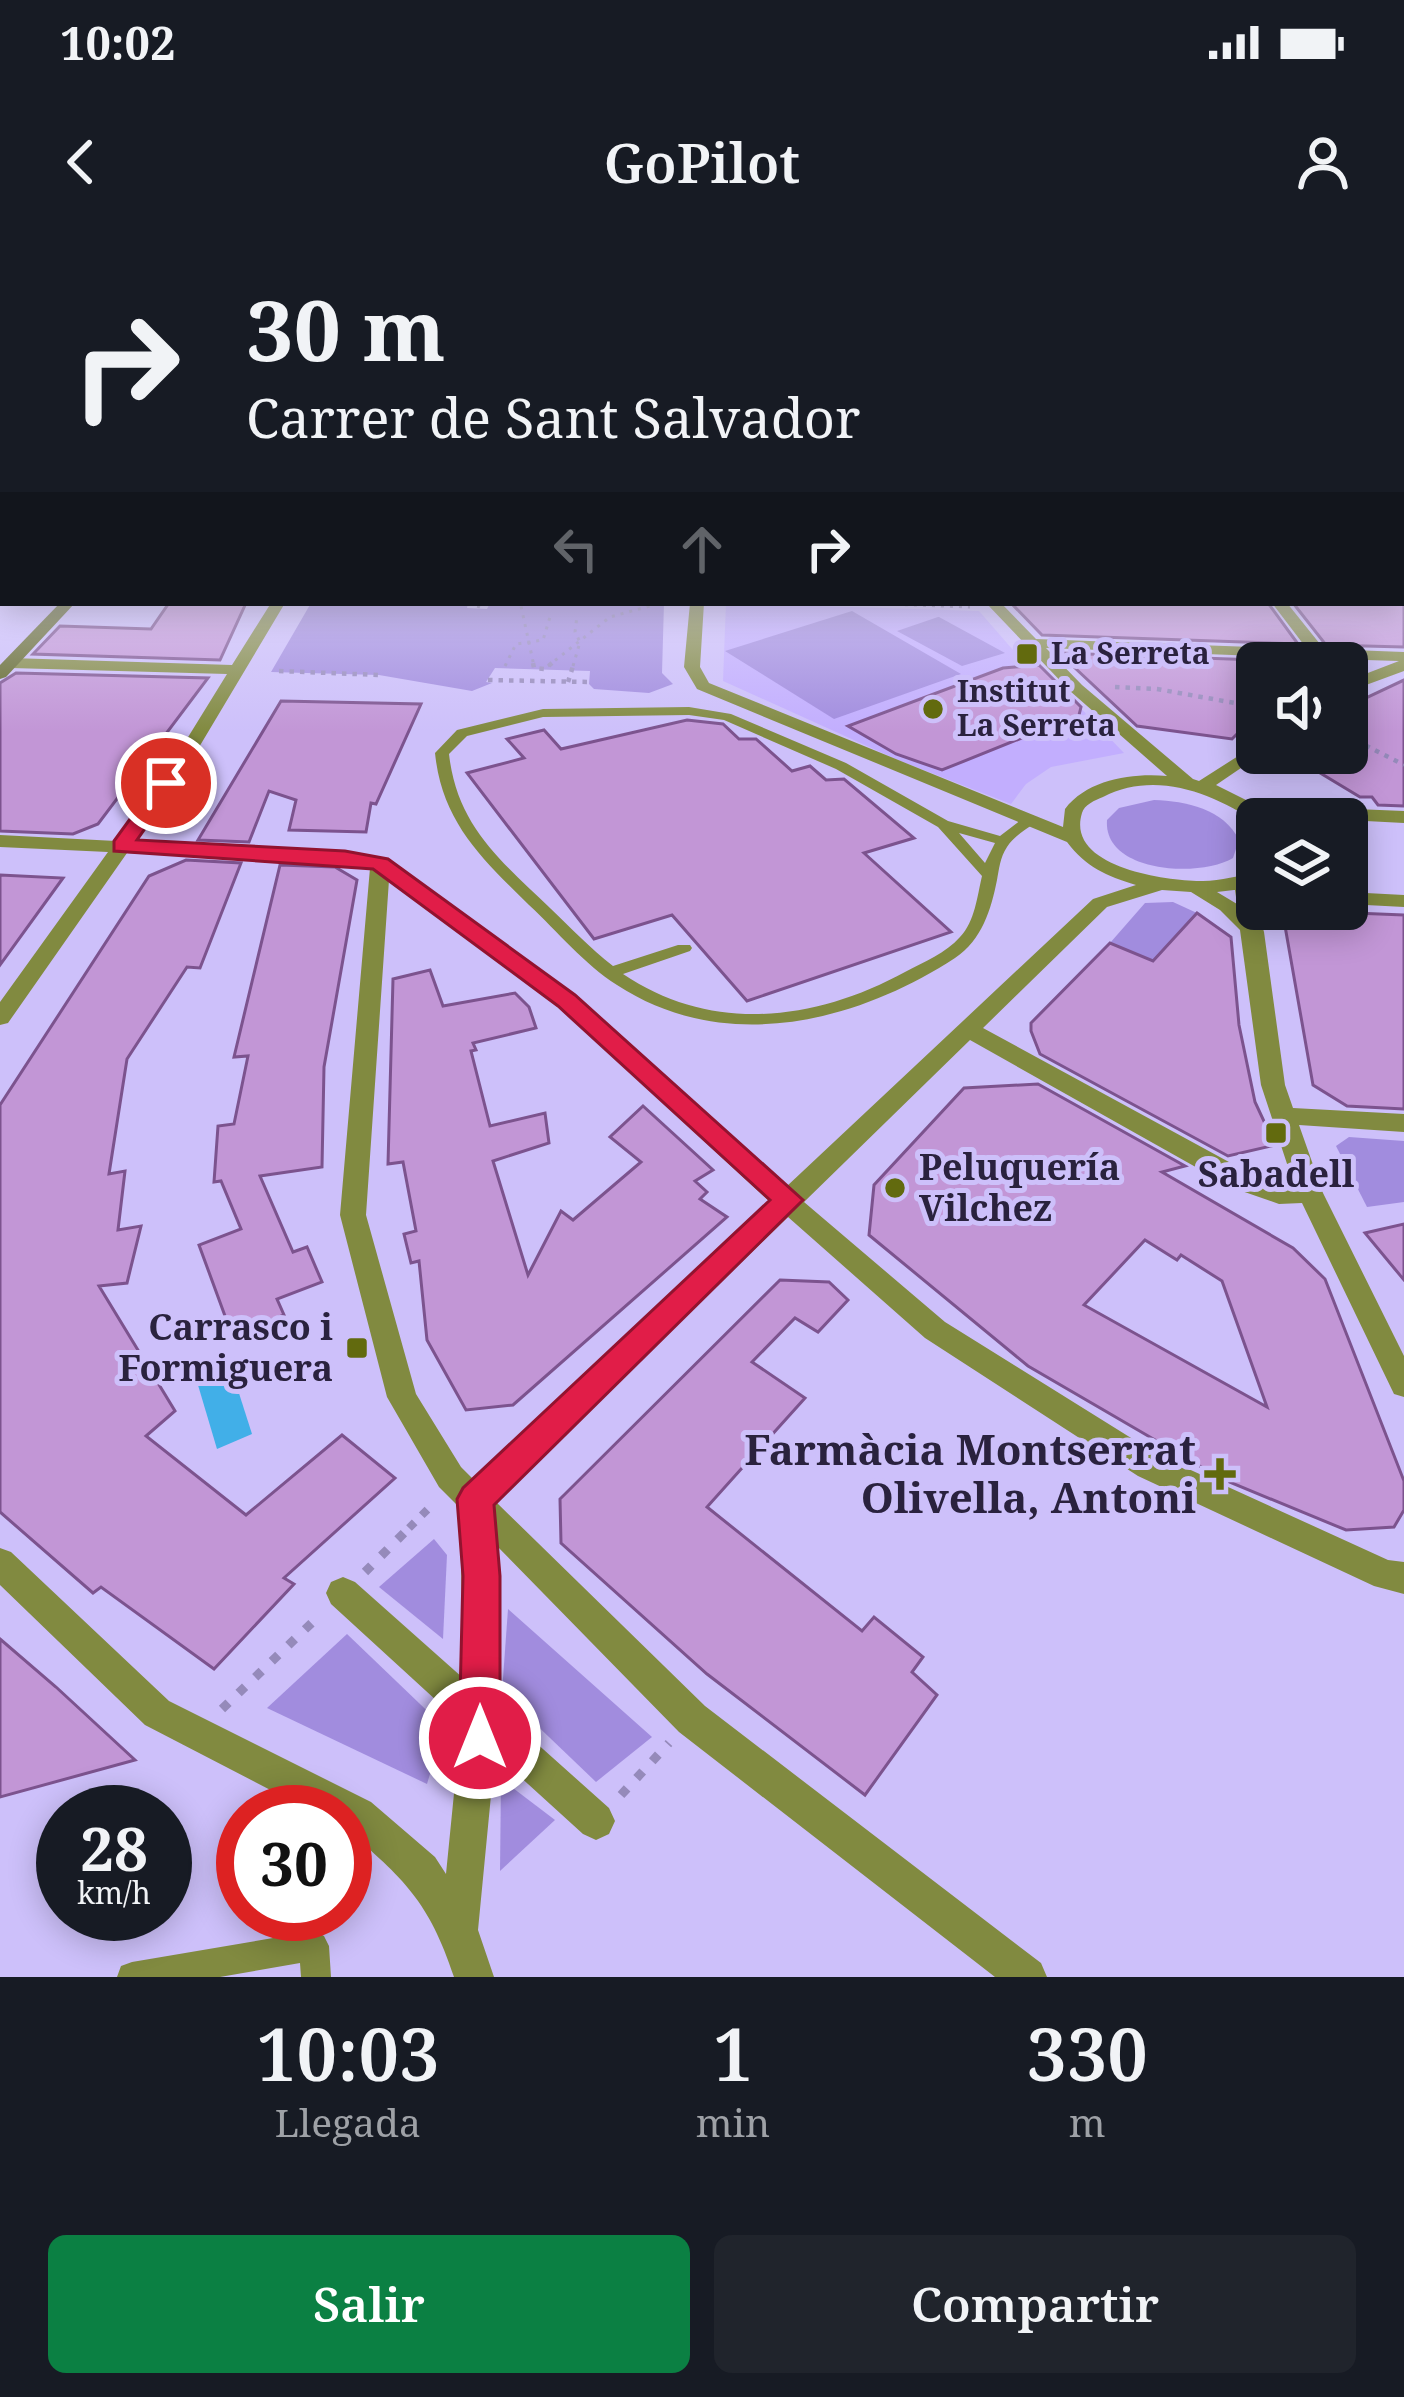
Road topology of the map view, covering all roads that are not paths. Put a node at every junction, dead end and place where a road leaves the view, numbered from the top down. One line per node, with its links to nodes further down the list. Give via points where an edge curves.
1 (65, 606): 11 (street)
2 (276, 606): 12 (street)
3 (697, 606): 21 (street, via 692,667 703,686)
4 (996, 606): 7 (street)
5 (1281, 606): 6 (street)
6 (1310, 642)
7 (1032, 643): 8 (street); 14 (street)
8 (1236, 654)
9 (1368, 660): 10 (street)
10 (1404, 661): 13 (street)
11 (5, 668): 12 (street)
12 (240, 670): 26 (street)
13 (1368, 677)
14 (1144, 752): 16 (street); 17 (street)
15 (1236, 764): 17 (street)
16 (1154, 781): 17 (street); 23 (street, via 1100,789 1077,805)
17 (1194, 786): 18 (street)
18 (1236, 804)
19 (1368, 815): 20 (street)
20 (1404, 817)
21 (1030, 820): 23 (street); 25 (lane)
22 (943, 824): 25 (lane); 29 (lane); 40 (lane, via 841,766 727,717 568,711 462,733 442,753 442,782 469,836)
23 (1075, 838): 28 (street)
24 (0, 841): 26 (street)
25 (1003, 841): 29 (lane)
26 (122, 846): 27 (street); 41 (street)
27 (380, 864): 33 (street); 34 (street)
28 (1106, 867): 31 (street); 37 (street)
29 (991, 878): 40 (lane, via 968,941 875,997 799,1020 695,1013)
30 (1236, 884): 32 (street)
31 (1156, 885): 32 (street); 37 (street)
32 (1199, 889): 38 (street)
33 (388, 899): 34 (street, via 411,892); 48 (street, via 371,948 353,1214 402,1396 450,1477)
34 (433, 899): 46 (street, via 566,1001)
35 (1368, 899): 36 (street)
36 (1404, 901)
37 (1100, 903): 42 (street)
38 (1254, 932): 43 (street, via 1273,1085)
39 (684, 948): 40 (lane)
40 (612, 972)
41 (0, 1018)
42 (968, 1029): 45 (street, via 1242,1181 1279,1195); 46 (street)
43 (1285, 1116): 44 (street); 45 (street)
44 (1404, 1123)
45 (1310, 1193): 47 (street)
46 (789, 1200): 48 (street); 50 (street, via 935,1330 1149,1466)
47 (1404, 1385)
48 (475, 1499): 52 (street); 59 (street, via 692,1719)
49 (0, 1563): 54 (street, via 157,1713 358,1816 422,1870)
50 (1404, 1578)
51 (343, 1593): 52 (street)
52 (479, 1712): 53 (street); 54 (street, via 477,1797)
53 (596, 1821)
54 (458, 1930): 58 (street)
55 (177, 1973): 56 (lane); 57 (lane, via 314,1946)
56 (132, 1977)
57 (316, 1977)
58 (474, 1977)
59 (1027, 1977)

